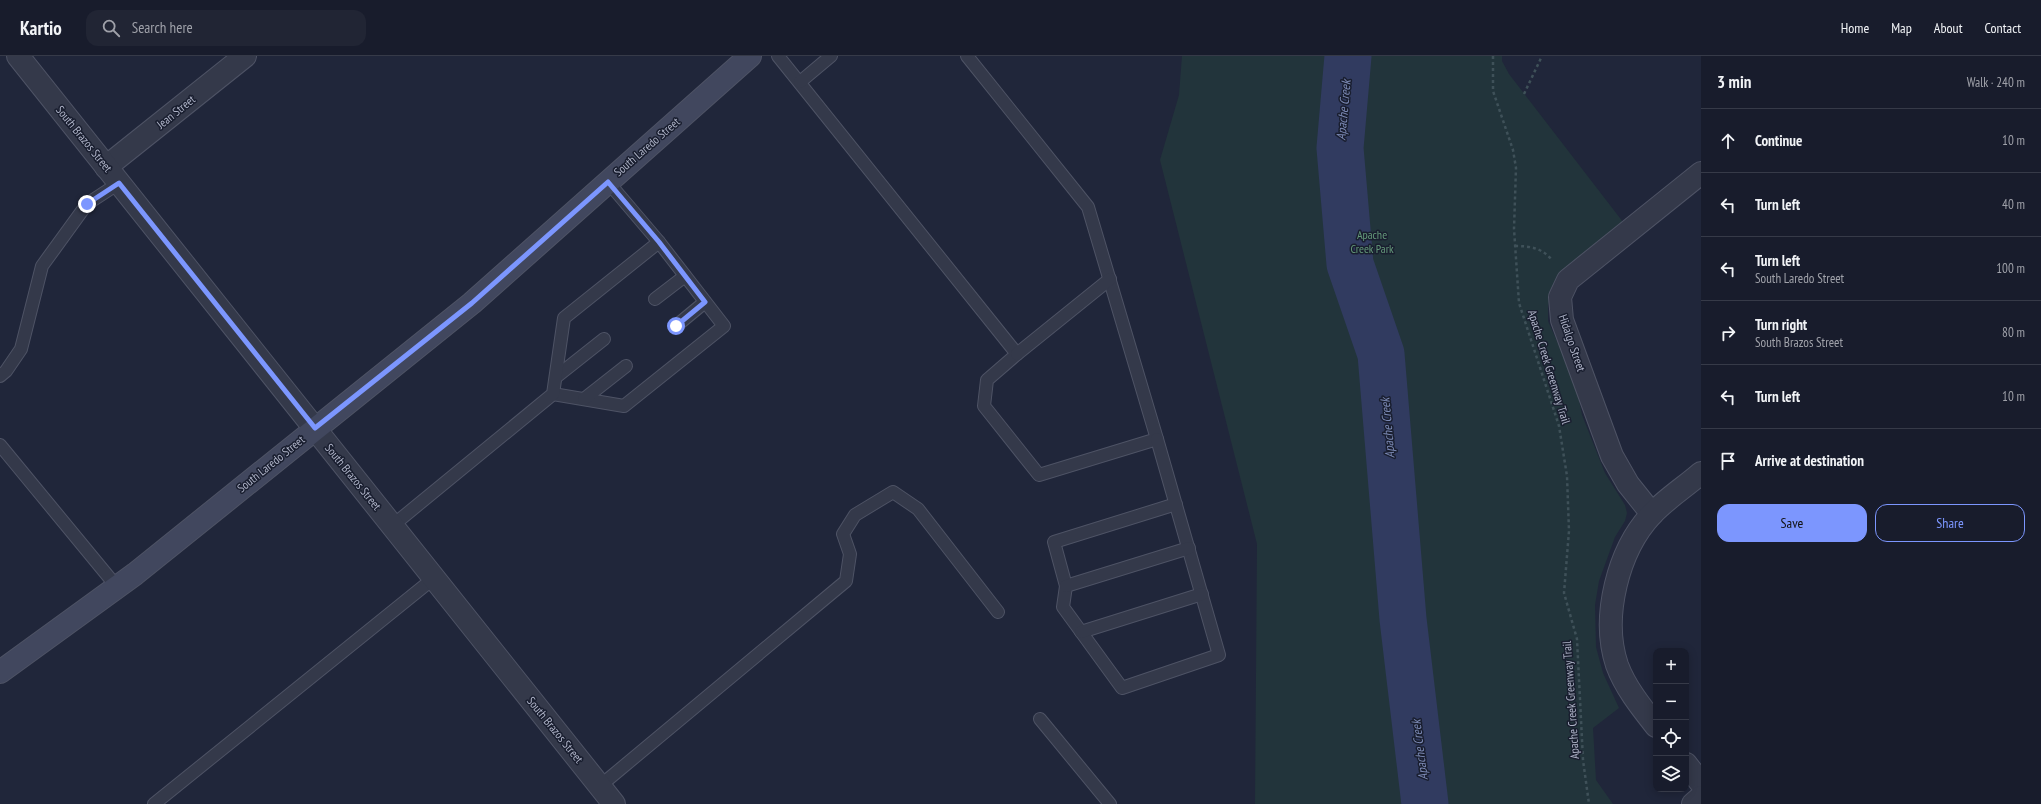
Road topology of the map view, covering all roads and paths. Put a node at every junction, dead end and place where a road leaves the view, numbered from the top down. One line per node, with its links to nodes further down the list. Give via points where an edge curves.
1 (18, 56): 12 (street, South Brazos Street)
2 (245, 56): 12 (street, Jean Street)
3 (750, 56): 13 (main road, South Laredo Street)
4 (778, 56): 9 (lane)
5 (831, 56): 9 (lane)
6 (967, 56): 18 (lane, via 1088,207)
7 (1493, 56): 15 (path, Apache Creek Greenway Trail, via 1493,91 1513,150 1516,168)
8 (1542, 56): 10 (path)
9 (800, 82): 23 (lane)
10 (1524, 94)
11 (1701, 173): 34 (street, Hidalgo Street, via 1568,280 1560,297 1562,320 1612,456 1628,484)
12 (112, 175): 25 (lane, via 87,204 42,266 21,349); 29 (street, South Brazos Street)
13 (608, 182): 14 (lane); 29 (main road, South Laredo Street, via 472,303)
14 (659, 242): 17 (lane); 26 (lane, via 564,318)
15 (1514, 246): 16 (path, via 1538,248 1548,254); 53 (path, Apache Creek Greenway Trail, via 1519,303 1559,426 1567,476 1569,531 1564,593 1576,639 1583,760)
16 (1555, 264)
17 (685, 276): 19 (lane); 20 (lane)
18 (1110, 279): 23 (lane); 30 (lane)
19 (655, 299)
20 (705, 302): 21 (lane); 28 (lane, via 724,326 624,406)
21 (676, 326)
22 (604, 339): 26 (lane)
23 (1017, 354): 30 (lane, via 987,380 984,406 1039,475)
24 (626, 366): 28 (lane)
25 (0, 376)
26 (556, 377): 27 (lane)
27 (553, 394): 28 (lane); 35 (lane)
28 (584, 399)
29 (315, 428): 35 (street, South Brazos Street); 39 (main road, South Laredo Street)
30 (1157, 439): 33 (lane)
31 (0, 445): 39 (lane)
32 (1701, 473): 34 (street)
33 (1176, 504): 36 (lane); 38 (lane, via 1054,542)
34 (1652, 514): 45 (street, via 1637,534 1620,569 1611,614 1611,638 1617,665 1636,701)
35 (392, 526): 37 (street, South Brazos Street)
36 (1189, 548): 38 (lane); 40 (lane)
37 (434, 578): 48 (street, South Brazos Street); 50 (lane)
38 (1066, 586): 42 (lane, via 1063,608)
39 (117, 587): 43 (main road, South Laredo Street)
40 (1202, 594): 42 (lane); 42 (lane, via 1219,655 1122,688)
41 (998, 612): 48 (lane, via 918,509 893,492 855,515 843,534 850,554 846,581)
42 (1081, 632)
43 (0, 672)
44 (1040, 719): 52 (lane)
45 (1653, 722)
46 (1689, 768): 47 (street)
47 (1701, 783)
48 (600, 786): 51 (street, South Brazos Street)
49 (1701, 797): 54 (street)
50 (154, 804)
51 (614, 804)
52 (1110, 804)
53 (1589, 804)
54 (1692, 804)

